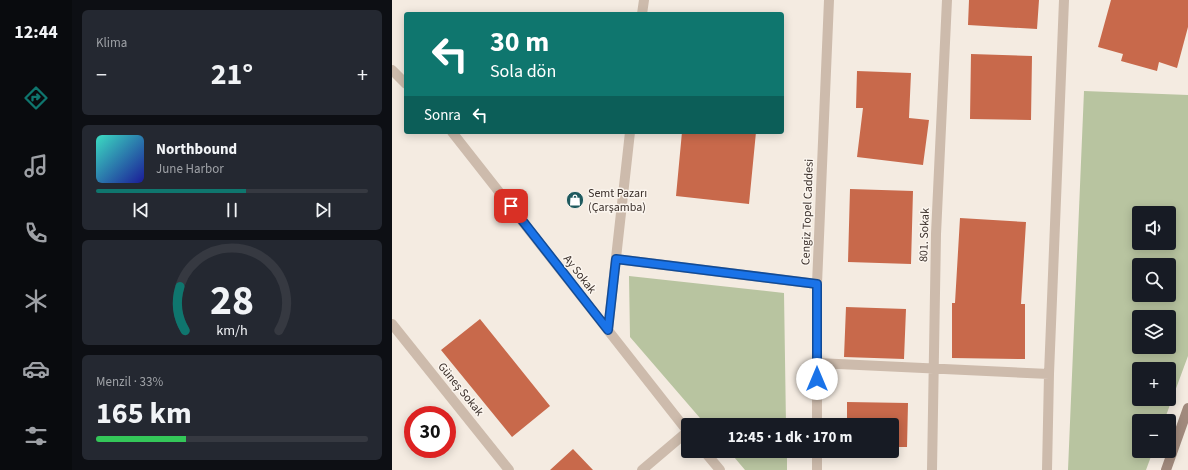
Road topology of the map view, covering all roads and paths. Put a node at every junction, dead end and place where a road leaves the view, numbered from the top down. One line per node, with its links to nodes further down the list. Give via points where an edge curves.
1 (644, 0): 5 (street)
2 (830, 0): 11 (street, Cengiz Topel Caddesi)
3 (947, 0): 15 (street, 801. Sokak, via 936,234)
4 (1064, 0): 16 (street)
5 (642, 12)
6 (392, 70): 7 (street)
7 (404, 82)
8 (454, 134): 13 (street, Ay Sokak)
9 (630, 134): 10 (street)
10 (616, 259): 11 (street); 13 (street)
11 (817, 284): 14 (street, Cengiz Topel Caddesi)
12 (392, 324): 23 (street, Güneş Sokak)
13 (608, 330): 19 (street, Ay Sokak)
14 (817, 363): 15 (street); 18 (street, Cengiz Topel Caddesi)
15 (934, 369): 16 (street); 27 (street, 801. Sokak)
16 (1049, 374): 28 (street)
17 (1188, 408): 29 (main road)
18 (817, 418)
19 (681, 422)
20 (681, 437): 24 (street)
21 (710, 458): 25 (street)
22 (817, 458): 26 (street)
23 (509, 470)
24 (642, 470)
25 (720, 470)
26 (816, 470)
27 (932, 470)
28 (1047, 470)
29 (1166, 470)

